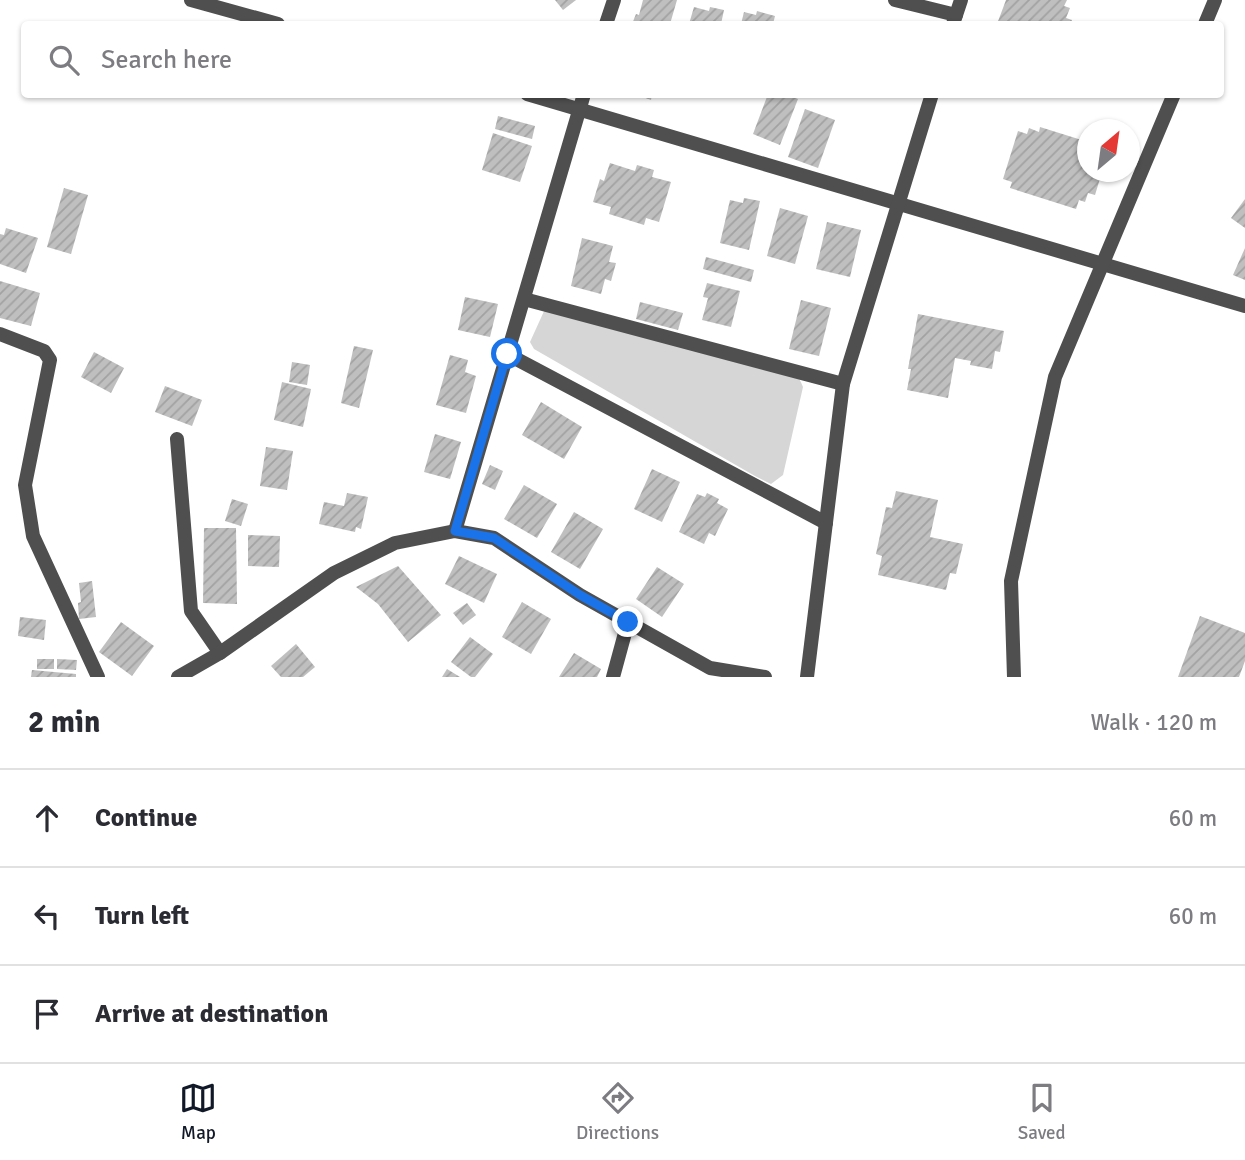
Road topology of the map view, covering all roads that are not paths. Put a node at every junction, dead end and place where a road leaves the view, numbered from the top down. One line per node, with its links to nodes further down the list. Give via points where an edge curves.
1 (191, 0): 7 (street)
2 (614, 0): 8 (street)
3 (895, 0): 6 (street)
4 (961, 0): 6 (street)
5 (1215, 0): 9 (street)
6 (955, 20)
7 (267, 21)
8 (607, 21)
9 (1206, 21)
10 (541, 98): 14 (street)
11 (583, 98): 14 (street)
12 (931, 98): 15 (street)
13 (1172, 98): 16 (street)
14 (579, 109): 15 (street); 17 (street)
15 (898, 205): 16 (street); 21 (street)
16 (1101, 264): 18 (street); 32 (street, via 1055,377 1011,580)
17 (524, 299): 20 (street); 21 (street)
18 (1245, 306)
19 (0, 334): 27 (street, via 44,351 50,360 25,485 33,536)
20 (507, 354): 23 (street); 24 (street)
21 (843, 384): 23 (street)
22 (177, 439): 26 (street, via 191,611)
23 (826, 523): 31 (street)
24 (455, 531): 25 (street, via 494,538); 26 (street, via 395,543 334,573)
25 (628, 622): 29 (street); 30 (street, via 710,668)
26 (220, 653): 28 (street)
27 (98, 677)
28 (178, 677)
29 (613, 677)
30 (765, 677)
31 (807, 677)
32 (1014, 677)

